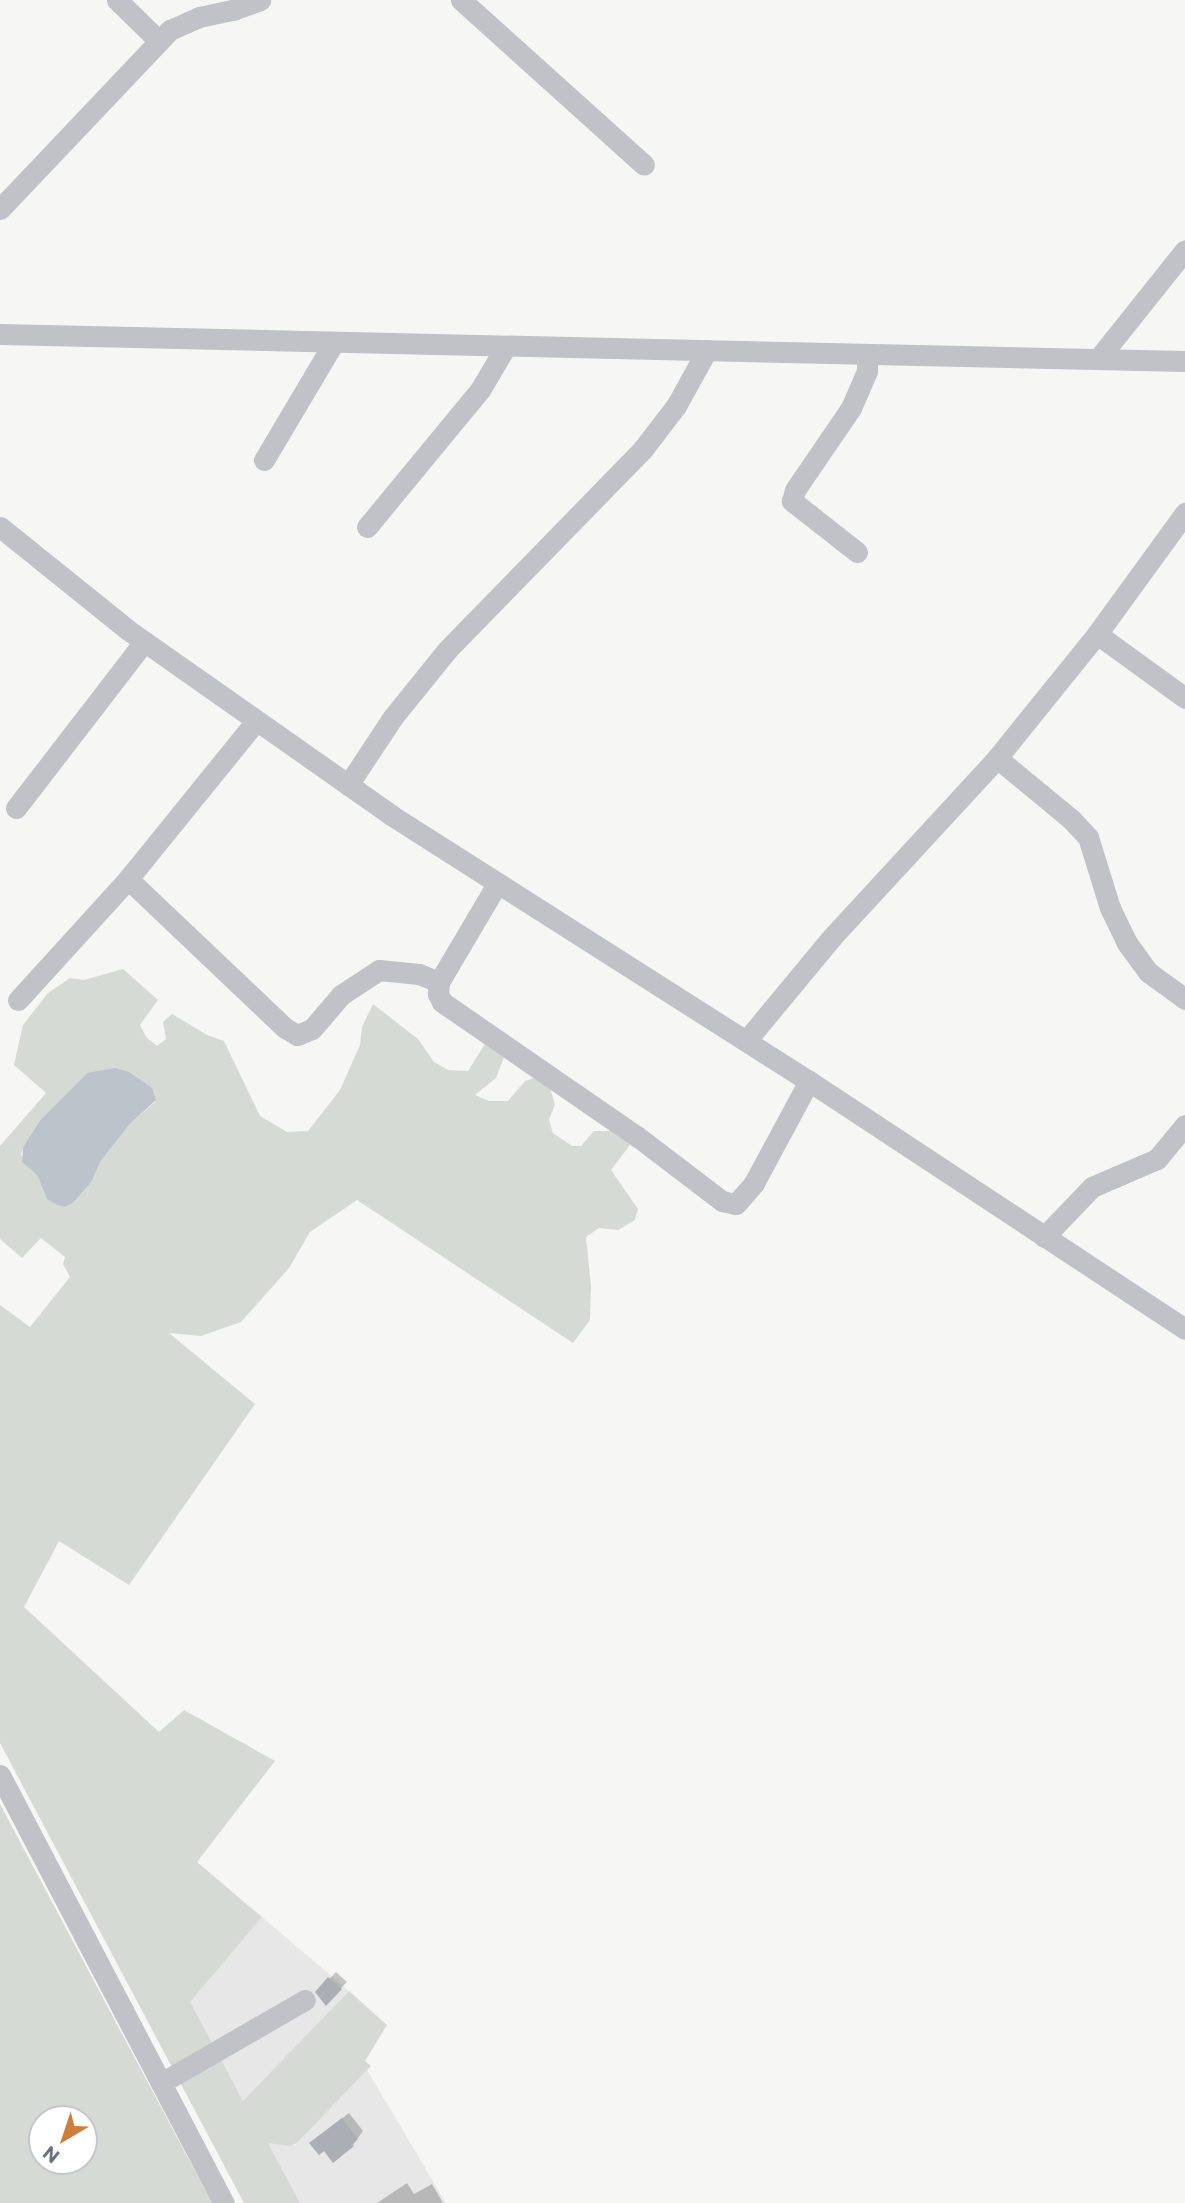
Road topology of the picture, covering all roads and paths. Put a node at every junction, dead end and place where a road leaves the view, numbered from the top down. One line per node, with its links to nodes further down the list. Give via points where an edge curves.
1 (117, 0): 4 (street)
2 (260, 0): 4 (street, via 185,22)
3 (461, 0): 5 (street)
4 (159, 40): 6 (street)
5 (644, 165)
6 (0, 209)
7 (1185, 250): 13 (street)
8 (0, 334): 9 (street)
9 (334, 342): 10 (street); 15 (street)
10 (506, 346): 11 (street); 18 (street, via 480,390)
11 (707, 350): 12 (street); 25 (street, via 676,406 643,449 447,650)
12 (867, 354): 13 (street); 19 (street, via 867,371 850,408 792,501)
13 (1098, 359): 14 (street)
14 (1185, 361)
15 (264, 460)
16 (1185, 513): 20 (street)
17 (0, 527): 21 (street)
18 (367, 527)
19 (857, 552)
20 (1097, 634): 22 (street); 24 (street)
21 (144, 642): 23 (street); 26 (street)
22 (1185, 698)
23 (256, 721): 25 (street); 27 (street)
24 (997, 758): 30 (street, via 1088,837 1110,908 1127,943 1148,972); 32 (street, via 833,936)
25 (348, 785): 28 (street)
26 (16, 808)
27 (128, 879): 29 (street, via 297,1035 312,1029 341,995 379,970 419,974); 31 (street)
28 (497, 884): 29 (street); 32 (street)
29 (439, 982): 33 (street, via 442,1002 731,1205 754,1183)
30 (1185, 999)
31 (18, 1000)
32 (746, 1041): 33 (street)
33 (809, 1082): 35 (street)
34 (1185, 1125): 35 (street, via 1157,1159 1092,1187)
35 (1044, 1237): 36 (street)
36 (1185, 1329)
37 (0, 1775): 39 (street)
38 (305, 2000): 39 (street)
39 (167, 2080): 40 (street)
40 (224, 2203)

